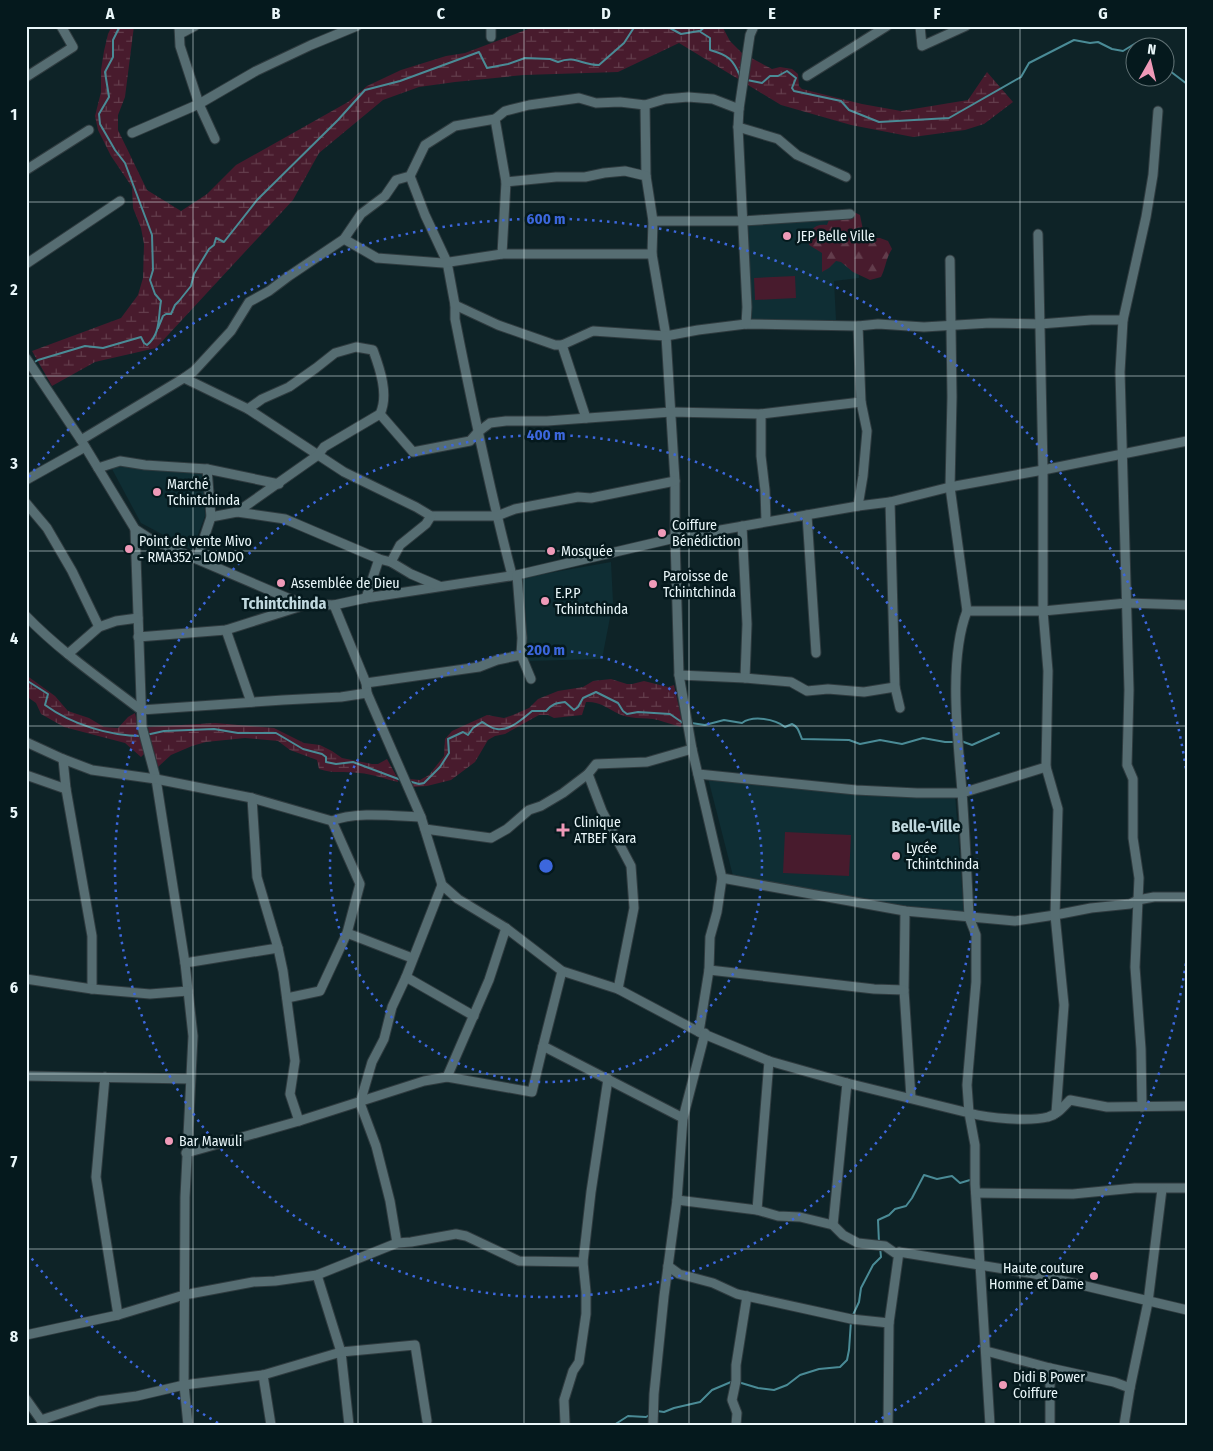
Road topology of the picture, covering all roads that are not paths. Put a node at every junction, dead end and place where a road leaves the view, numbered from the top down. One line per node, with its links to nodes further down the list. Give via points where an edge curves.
1 (61, 26): 12 (street, via 73,47)
2 (195, 26): 9 (street)
3 (357, 26): 13 (street, via 264,68)
4 (491, 26): 10 (street)
5 (754, 26): 15 (street)
6 (887, 26): 11 (street)
7 (920, 26): 8 (street, via 922,46)
8 (966, 26)
9 (180, 30): 13 (street, via 180,46)
10 (491, 37)
11 (807, 76)
12 (26, 77)
13 (199, 104): 20 (street); 21 (street)
14 (644, 105): 15 (street, via 688,97 714,99); 17 (street, via 596,103 579,98 529,105 505,111); 24 (street)
15 (739, 109): 18 (street)
16 (1158, 110): 39 (street, via 1154,174)
17 (495, 118): 23 (street, via 455,126 425,144); 26 (street)
18 (738, 126): 25 (street, via 778,139 797,155); 30 (street)
19 (89, 130): 22 (street)
20 (132, 133)
21 (215, 139)
22 (26, 170)
23 (410, 176): 32 (street, via 396,180 385,196 361,214); 36 (street)
24 (646, 176): 26 (street, via 625,171); 29 (street)
25 (846, 177)
26 (506, 182): 33 (street)
27 (120, 201): 37 (street)
28 (850, 214): 30 (street)
29 (653, 221): 30 (street); 34 (street)
30 (743, 221): 40 (street)
31 (1038, 234): 41 (street)
32 (344, 238): 36 (street, via 377,258); 47 (street, via 270,291 249,302 232,332)
33 (502, 254): 34 (street); 36 (street)
34 (652, 254): 44 (street)
35 (950, 260): 42 (street)
36 (447, 262): 38 (street)
37 (26, 264)
38 (455, 305): 45 (street, via 498,325 555,345); 54 (street)
39 (1123, 320): 41 (street); 57 (street)
40 (746, 324): 43 (street); 44 (street)
41 (1040, 324): 42 (street); 61 (street)
42 (950, 325): 43 (street); 65 (street)
43 (858, 326): 48 (street)
44 (666, 336): 45 (street, via 593,331); 50 (street)
45 (562, 344): 53 (street)
46 (26, 358): 56 (street)
47 (184, 378): 49 (street); 56 (street)
48 (861, 402): 52 (street); 68 (street, via 867,431)
49 (248, 409): 51 (street, via 289,387 334,353 356,347 373,350 381,371 384,407); 58 (street)
50 (671, 412): 52 (street); 53 (street); 63 (street)
51 (380, 414): 54 (street, via 412,452 470,441); 58 (street, via 324,447)
52 (761, 414): 74 (street)
53 (586, 418): 54 (street, via 490,423)
54 (478, 432): 72 (street)
55 (1187, 440): 57 (street)
56 (83, 444): 59 (street); 62 (street)
57 (1121, 454): 61 (street); 84 (street)
58 (318, 455): 64 (street); 71 (street, via 344,472)
59 (98, 468): 60 (street, via 120,461); 76 (street)
60 (207, 470): 64 (street); 73 (street)
61 (1043, 470): 65 (street); 89 (street)
62 (26, 480)
63 (675, 481): 72 (street, via 515,509); 77 (street)
64 (279, 484): 69 (street)
65 (950, 487): 66 (street); 88 (street)
66 (890, 502): 68 (street); 102 (street)
67 (26, 503): 92 (street, via 46,528 72,571)
68 (858, 506): 70 (street)
69 (237, 512): 73 (street); 79 (street, via 285,519)
70 (807, 515): 74 (street); 95 (street)
71 (431, 516): 72 (street); 80 (street, via 426,524 400,544)
72 (497, 516): 81 (street)
73 (211, 517): 78 (street)
74 (766, 521): 75 (street)
75 (742, 526): 77 (street); 99 (street, via 747,624)
76 (135, 529): 78 (street); 91 (street)
77 (675, 538): 81 (street); 98 (street)
78 (196, 559): 85 (street)
79 (379, 559): 80 (street); 83 (street)
80 (391, 562): 82 (street)
81 (515, 575): 82 (street); 97 (street)
82 (439, 586): 83 (street)
83 (366, 598): 86 (street)
84 (1127, 603): 87 (street); 89 (street); 124 (street, via 1127,765 1133,780)
85 (309, 604): 86 (street); 93 (street)
86 (334, 605): 101 (street)
87 (1187, 605)
88 (967, 611): 89 (street); 116 (street, via 961,627 956,664)
89 (1043, 611): 110 (street, via 1048,672)
90 (26, 616): 96 (street)
91 (138, 618): 92 (street); 94 (street)
92 (99, 627): 96 (street)
93 (226, 630): 94 (street); 104 (street)
94 (138, 637): 106 (street)
95 (816, 653)
96 (68, 654): 106 (street)
97 (521, 655): 100 (street); 101 (street, via 479,667)
98 (679, 675): 99 (street); 108 (street)
99 (745, 678): 102 (street, via 791,682 808,691 864,692)
100 (531, 679)
101 (366, 683): 103 (street)
102 (895, 687): 105 (street)
103 (367, 694): 104 (street); 118 (street)
104 (251, 702): 106 (street)
105 (900, 708)
106 (141, 710): 114 (street, via 142,727)
107 (26, 742): 109 (street)
108 (692, 749): 111 (street, via 647,762 596,764); 112 (street)
109 (62, 759): 114 (street, via 92,770); 115 (street)
110 (1046, 767): 116 (street); 126 (street, via 1058,809)
111 (588, 774): 120 (street, via 491,838); 138 (street, via 602,811 631,866 634,908)
112 (698, 774): 116 (street, via 856,790); 121 (street)
113 (26, 775): 115 (street)
114 (156, 779): 117 (street); 132 (street)
115 (66, 789): 137 (street, via 92,936)
116 (962, 793): 127 (street)
117 (252, 798): 119 (street); 130 (street, via 257,877)
118 (420, 817): 119 (street, via 340,817); 120 (street)
119 (332, 821): 129 (street, via 360,884)
120 (425, 829): 122 (street)
121 (722, 878): 125 (street); 133 (street, via 710,937)
122 (442, 885): 128 (street, via 458,899); 131 (street)
123 (1187, 897): 124 (street)
124 (1138, 900): 126 (street, via 1130,904); 155 (street, via 1135,967)
125 (905, 911): 127 (street); 139 (street)
126 (1055, 915): 127 (street, via 1015,921); 157 (street, via 1064,1005)
127 (969, 917): 156 (street, via 976,935 976,982 967,1085)
128 (506, 928): 134 (street); 142 (street)
129 (347, 933): 131 (street); 141 (street, via 320,990)
130 (278, 948): 132 (street); 141 (street)
131 (412, 958): 135 (street)
132 (185, 963): 140 (street)
133 (709, 970): 139 (street); 143 (street)
134 (562, 971): 138 (street); 144 (street)
135 (406, 977): 142 (street); 153 (street, via 392,1007 384,1039 372,1062)
136 (26, 979): 137 (street)
137 (92, 989): 140 (street, via 150,994)
138 (618, 990): 143 (street)
139 (904, 990): 152 (street)
140 (188, 991): 149 (street, via 193,1036)
141 (287, 998): 159 (street, via 295,1061 290,1094)
142 (474, 1016): 148 (street)
143 (702, 1032): 145 (street); 158 (street)
144 (543, 1046): 148 (street, via 532,1092); 150 (street)
145 (769, 1061): 151 (street); 165 (street)
146 (26, 1076): 147 (street)
147 (105, 1077): 149 (street); 177 (street, via 96,1177)
148 (447, 1077): 153 (street)
149 (190, 1079): 160 (street)
150 (608, 1079): 158 (street); 169 (street)
151 (847, 1083): 152 (street); 166 (street)
152 (911, 1098): 156 (street)
153 (360, 1103): 159 (street); 167 (street, via 376,1146)
154 (1187, 1106): 155 (street)
155 (1142, 1107): 157 (street, via 1107,1107 1070,1100)
156 (970, 1113): 157 (street, via 1017,1118 1049,1117); 163 (street, via 975,1145)
157 (1056, 1113)
158 (683, 1118): 164 (street)
159 (300, 1121): 160 (street)
160 (186, 1153): 173 (street)
161 (1187, 1188): 162 (street)
162 (1162, 1189): 163 (street, via 1135,1188 1073,1194); 175 (street)
163 (976, 1193): 170 (street)
164 (677, 1200): 165 (street); 171 (street)
165 (757, 1210): 166 (street)
166 (833, 1226): 168 (street, via 858,1242 886,1246 895,1254)
167 (397, 1243): 169 (street, via 456,1234 519,1261); 172 (street)
168 (899, 1252): 170 (street); 178 (street)
169 (583, 1262): 189 (street, via 586,1314 579,1362 564,1400)
170 (981, 1264): 175 (street); 180 (street)
171 (668, 1266): 174 (street, via 679,1274); 193 (street)
172 (317, 1275): 173 (street, via 253,1282); 181 (street)
173 (184, 1295): 177 (street); 184 (street)
174 (747, 1296): 178 (street, via 851,1319); 194 (street, via 732,1400 737,1413)
175 (1148, 1302): 176 (street); 185 (street)
176 (1187, 1310)
177 (118, 1315): 179 (street)
178 (889, 1323): 195 (street)
179 (26, 1335)
180 (986, 1350): 182 (street); 196 (street)
181 (341, 1352): 183 (street); 187 (street, via 414,1344); 192 (street)
182 (1050, 1368): 185 (street); 197 (street)
183 (263, 1375): 184 (street); 191 (street)
184 (184, 1384): 188 (street, via 137,1396 99,1401); 190 (street)
185 (1130, 1388): 198 (street)
186 (26, 1399): 188 (street)
187 (427, 1421)
188 (43, 1423)
189 (565, 1423)
190 (188, 1425)
191 (271, 1425)
192 (349, 1425)
193 (653, 1425)
194 (736, 1425)
195 (888, 1425)
196 (990, 1425)
197 (1050, 1425)
198 (1124, 1425)

